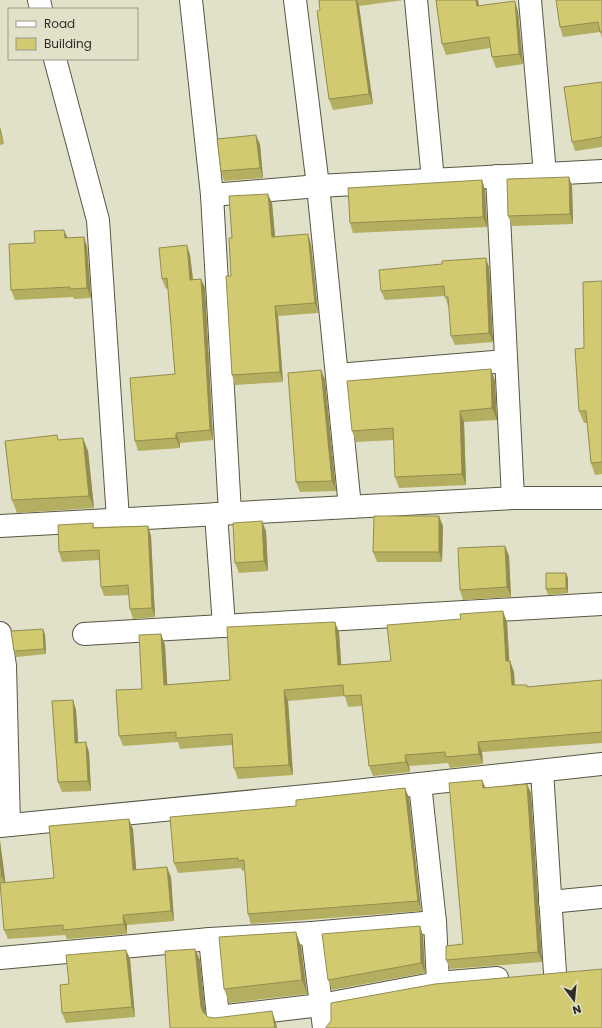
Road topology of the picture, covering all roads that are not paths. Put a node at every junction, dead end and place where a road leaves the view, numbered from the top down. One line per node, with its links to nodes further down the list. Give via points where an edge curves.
1 (192, 0): 11 (street)
2 (295, 0): 10 (street)
3 (416, 0): 9 (street)
4 (530, 0): 7 (street)
5 (55, 60): 18 (street, via 98,220)
6 (602, 171): 7 (street)
7 (546, 174): 8 (street)
8 (497, 176): 9 (street); 12 (street)
9 (433, 180): 10 (street)
10 (318, 186): 11 (street); 13 (street)
11 (212, 195): 17 (street)
12 (506, 361): 13 (street); 14 (street)
13 (337, 375): 16 (street)
14 (513, 498): 15 (street); 16 (street)
15 (602, 498)
16 (350, 507): 17 (street)
17 (223, 514): 18 (street); 21 (street)
18 (118, 519): 19 (street)
19 (0, 526)
20 (602, 604): 21 (street)
21 (224, 626): 23 (street)
22 (0, 633): 27 (street, via 4,666)
23 (84, 634)
24 (602, 764): 25 (street)
25 (542, 771): 26 (street); 29 (street)
26 (420, 784): 27 (street); 30 (street)
27 (5, 826)
28 (602, 897): 29 (street)
29 (550, 902): 35 (street)
30 (435, 922): 31 (street); 36 (street)
31 (312, 933): 32 (street); 37 (street)
32 (210, 939): 33 (street); 37 (street, via 218,1017)
33 (0, 958)
34 (578, 971): 35 (street)
35 (555, 973): 36 (street)
36 (438, 983): 37 (street)
37 (321, 1005): 38 (street)
38 (324, 1028)

